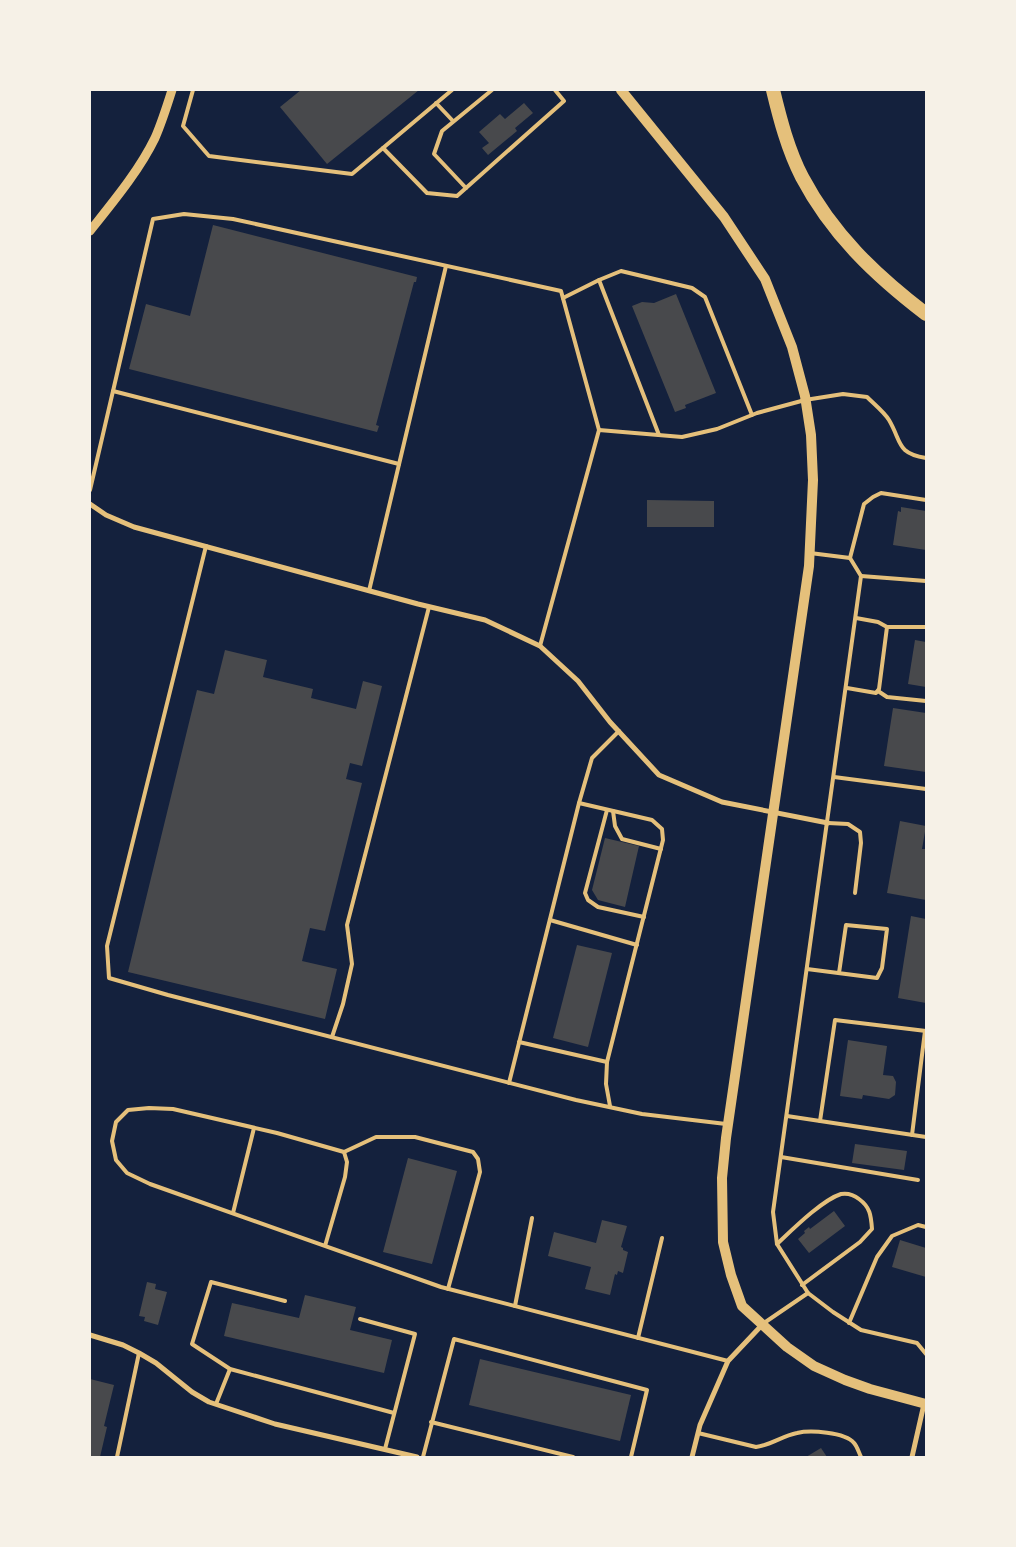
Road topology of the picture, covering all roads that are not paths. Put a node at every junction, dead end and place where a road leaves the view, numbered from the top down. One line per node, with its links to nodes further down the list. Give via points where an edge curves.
1 (172, 90): 12 (street, via 162,122 144,157)
2 (193, 90): 10 (lane, via 183,126 209,156 352,174)
3 (452, 90): 8 (lane)
4 (492, 90): 9 (lane)
5 (555, 90): 11 (lane, via 564,101)
6 (621, 90): 18 (main road, via 724,217 765,280 792,347)
7 (772, 90): 16 (highway, via 798,167 820,207 840,236 864,261)
8 (436, 103): 9 (lane); 10 (lane)
9 (453, 121): 11 (lane, via 442,130 434,154)
10 (383, 148): 11 (lane, via 427,193 458,196)
11 (466, 188)
12 (90, 231)
13 (446, 266): 15 (lane, via 561,291); 17 (lane, via 233,219 184,214 153,219); 23 (lane)
14 (599, 280): 15 (lane); 19 (lane, via 621,272 692,288 705,297); 21 (lane)
15 (563, 298): 20 (lane)
16 (926, 314)
17 (113, 391): 23 (lane); 24 (lane)
18 (805, 400): 19 (lane); 22 (lane, via 843,394 867,397 889,420 904,449 914,456); 28 (main road, via 813,480)
19 (752, 415): 21 (lane, via 682,437)
20 (599, 430): 21 (lane); 37 (lane)
21 (659, 435)
22 (926, 458)
23 (399, 464): 32 (lane)
24 (90, 490)
25 (926, 500): 29 (lane, via 881,493 873,497 864,504)
26 (90, 504): 27 (street, via 134,527)
27 (206, 546): 32 (street); 57 (lane, via 107,946 109,978)
28 (810, 553): 29 (lane); 47 (main road)
29 (850, 558): 30 (lane)
30 (861, 576): 31 (lane); 34 (lane)
31 (926, 580)
32 (369, 591): 33 (street)
33 (429, 607): 37 (street, via 485,620); 57 (lane, via 347,925 352,964)
34 (856, 618): 35 (lane); 38 (lane)
35 (887, 626): 36 (lane); 39 (lane)
36 (926, 627)
37 (540, 646): 41 (street, via 578,681)
38 (846, 688): 39 (lane); 42 (lane)
39 (878, 691): 40 (lane, via 887,697)
40 (926, 701)
41 (619, 731): 44 (lane, via 592,758); 47 (street, via 659,775 722,802)
42 (834, 777): 43 (lane); 48 (lane)
43 (926, 790)
44 (579, 803): 45 (lane); 52 (lane)
45 (607, 810): 46 (lane); 51 (lane, via 585,893 588,900 598,906)
46 (613, 811): 49 (lane, via 615,826 622,839); 49 (lane, via 652,820 662,829 664,840)
47 (774, 812): 48 (street); 64 (main road)
48 (828, 823): 50 (lane, via 848,824 860,832); 54 (lane)
49 (661, 849): 51 (lane)
50 (855, 893)
51 (644, 917): 53 (lane)
52 (550, 920): 53 (lane); 58 (lane)
53 (637, 944): 59 (lane)
54 (807, 969): 55 (lane); 62 (lane)
55 (839, 973): 55 (lane, via 877,978 882,968 887,929 846,925)
56 (926, 1031): 63 (lane, via 835,1020); 66 (lane)
57 (332, 1037): 60 (lane)
58 (519, 1042): 59 (lane); 60 (lane)
59 (607, 1062): 61 (lane)
60 (509, 1083): 61 (lane)
61 (610, 1106): 64 (lane, via 642,1114)
62 (787, 1116): 63 (lane); 69 (lane)
63 (820, 1121): 66 (lane)
64 (728, 1124): 84 (main road, via 722,1178 723,1242 742,1306)
65 (254, 1128): 68 (lane); 71 (lane); 71 (lane, via 173,1109 128,1110 116,1122 112,1141 116,1160 127,1173)
66 (912, 1135): 67 (lane)
67 (926, 1137)
68 (344, 1152): 76 (lane, via 346,1177); 78 (lane, via 376,1137 415,1137 473,1152 480,1172)
69 (781, 1157): 70 (lane); 75 (lane, via 773,1212)
70 (918, 1180)
71 (234, 1214): 76 (lane)
72 (532, 1218): 81 (lane)
73 (926, 1227): 83 (lane, via 918,1225 892,1236 877,1257)
74 (662, 1238): 86 (lane)
75 (777, 1244): 77 (lane); 77 (lane, via 825,1203 842,1194 854,1195 866,1204 872,1229 860,1242)
76 (325, 1246): 78 (lane)
77 (802, 1285): 79 (lane)
78 (448, 1289): 81 (lane)
79 (808, 1293): 83 (lane); 84 (lane)
80 (285, 1300): 90 (lane, via 211,1282 192,1344)
81 (515, 1306): 86 (lane)
82 (360, 1319): 93 (lane, via 415,1334)
83 (849, 1323): 88 (lane, via 861,1330 917,1343)
84 (762, 1325): 89 (street); 91 (main road, via 814,1366 870,1389)
85 (90, 1335): 87 (street)
86 (638, 1338): 89 (lane)
87 (139, 1353): 92 (street, via 192,1392); 97 (lane)
88 (926, 1354)
89 (728, 1361): 95 (street)
90 (230, 1369): 92 (lane); 93 (lane)
91 (925, 1402): 104 (street)
92 (216, 1404): 96 (street, via 275,1424)
93 (394, 1412): 96 (lane)
94 (432, 1422): 99 (lane); 100 (lane); 101 (lane, via 454,1339 647,1390)
95 (698, 1433): 102 (street); 103 (lane, via 756,1447 796,1433 826,1433 845,1437 854,1443)
96 (385, 1449): 98 (street)
97 (117, 1457)
98 (417, 1457)
99 (423, 1457)
100 (573, 1457)
101 (631, 1457)
102 (692, 1457)
103 (860, 1457)
104 (912, 1457)

